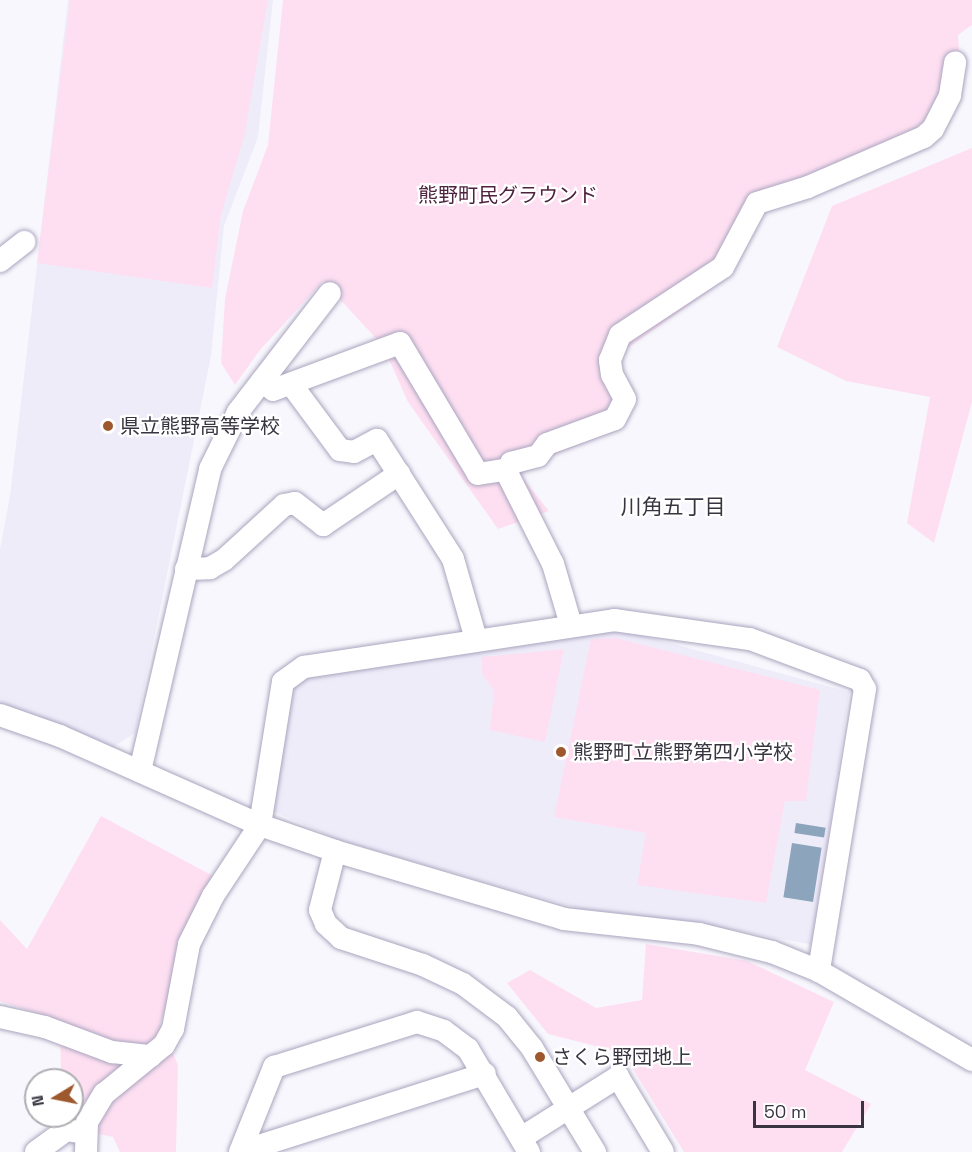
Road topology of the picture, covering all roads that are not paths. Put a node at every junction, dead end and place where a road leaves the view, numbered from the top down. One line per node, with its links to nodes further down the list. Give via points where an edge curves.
1 (954, 62): 7 (street, via 950,95 933,129 808,187 757,203 723,267 620,335 610,360 612,375 624,399 615,419 547,444 538,456 511,463)
2 (24, 242): 3 (street)
3 (0, 261)
4 (330, 293): 5 (street)
5 (262, 381): 6 (street, via 273,390); 9 (street, via 238,412 210,469)
6 (291, 384): 7 (street, via 400,343 478,474); 8 (street, via 340,450 354,452 377,441)
7 (509, 469): 10 (street, via 507,473 553,564)
8 (399, 474): 9 (street, via 323,525 295,503 284,505 224,560 210,568); 11 (street, via 453,559)
9 (186, 569): 13 (street)
10 (571, 626): 11 (street); 16 (street, via 614,620 750,639 860,680 866,689)
11 (476, 639): 14 (street, via 293,671 283,682)
12 (0, 716): 13 (street, via 60,736)
13 (140, 771): 14 (street)
14 (260, 825): 15 (street); 18 (street, via 213,897 189,944 173,1029 164,1046)
15 (335, 851): 16 (street, via 564,919 699,934 772,952); 21 (street, via 320,910 326,924 341,938 423,964 486,999 532,1048)
16 (819, 971): 19 (street)
17 (0, 1017): 18 (street, via 45,1027 112,1052)
18 (151, 1056): 22 (street, via 104,1094 87,1122)
19 (972, 1060)
20 (485, 1074): 20 (street, via 468,1049 444,1031 417,1022 274,1067 240,1152); 23 (street)
21 (569, 1107): 23 (street); 25 (street); 26 (street, via 618,1077)
22 (86, 1143): 24 (street, via 66,1130)
23 (525, 1145)
24 (36, 1152)
25 (595, 1152)
26 (663, 1152)

